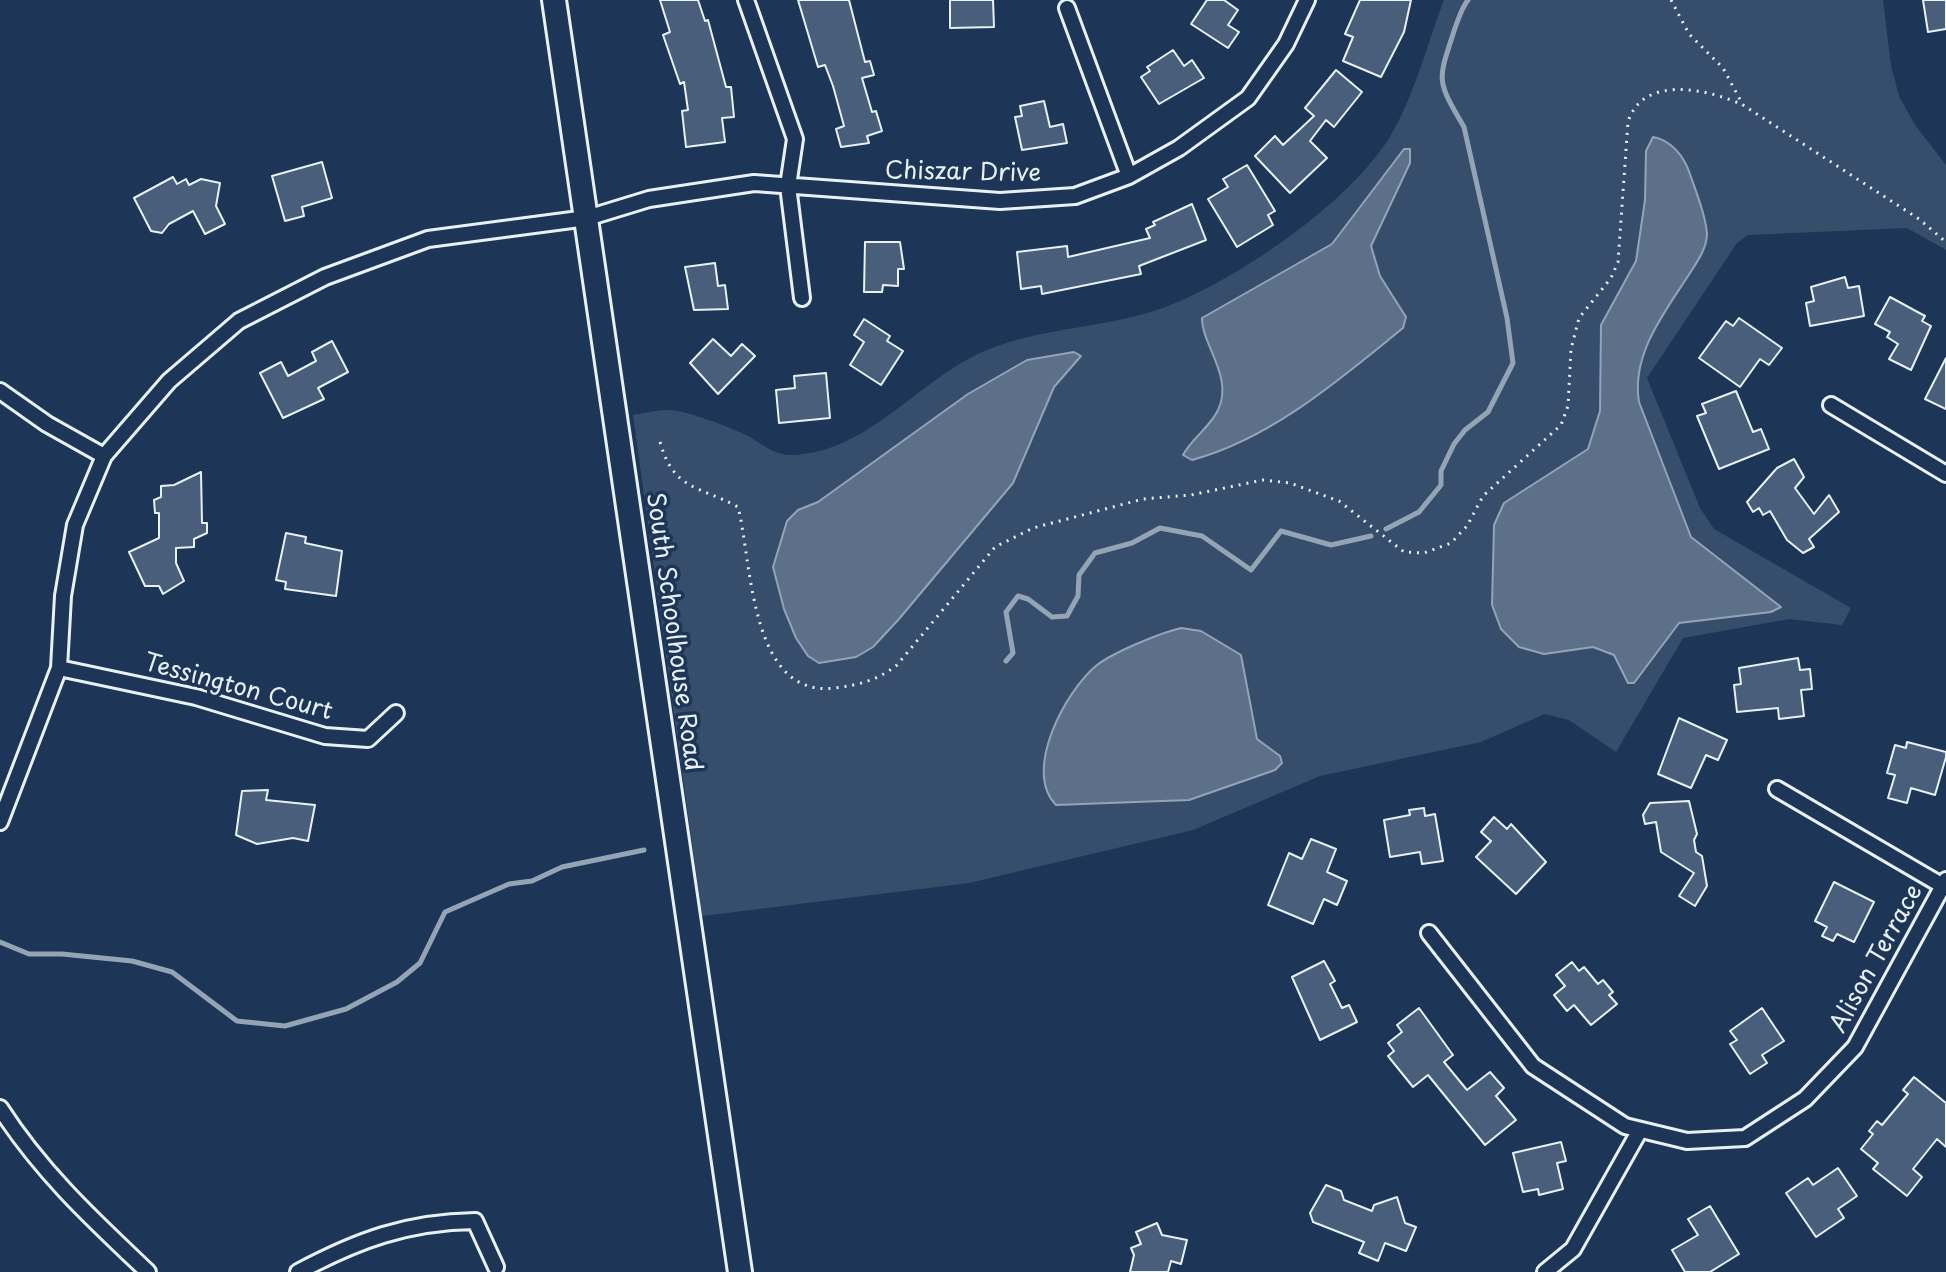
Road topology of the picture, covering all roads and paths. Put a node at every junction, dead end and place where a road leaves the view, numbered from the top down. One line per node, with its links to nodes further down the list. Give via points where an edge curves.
1 (554, 0): 9 (street, South Schoolhouse Road)
2 (746, 0): 8 (street, via 795,139)
3 (1307, 0): 7 (street, Chiszar Drive, via 1286,44 1248,98)
4 (1671, 0): 6 (path, via 1689,34 1723,68)
5 (1067, 8): 7 (street)
6 (1743, 105): 10 (path); 14 (path, via 1725,96 1686,90 1650,94 1636,104 1626,136 1618,262 1579,318 1566,417 1483,496 1460,535 1424,553 1404,552 1339,501 1290,483 1263,480 1143,499 1016,535 981,560 884,675 845,686 812,686 786,672 768,645 750,586 738,507 674,475)
7 (1129, 176): 8 (street, Chiszar Drive, via 1075,196 1000,201)
8 (788, 186): 9 (street, Chiszar Drive, via 754,183 649,199); 11 (street)
9 (587, 218): 15 (street, Chiszar Drive, via 428,239 325,277 239,321 169,381); 28 (street, South Schoolhouse Road)
10 (1946, 242)
11 (802, 298)
12 (0, 391): 15 (street)
13 (1831, 405): 16 (street)
14 (660, 442)
15 (104, 456): 17 (street, Chiszar Drive, via 75,525 63,596)
16 (1946, 474)
17 (59, 668): 18 (street, Tessington Court, via 196,697 325,736 368,739); 20 (street, Chiszar Drive)
18 (396, 713)
19 (1777, 789): 21 (street)
20 (0, 822)
21 (1944, 883): 24 (street, Alison Terrace, via 1855,1047 1805,1099 1745,1138 1687,1141)
22 (1429, 933): 24 (street, Alison Terrace, via 1533,1066 1625,1126)
23 (0, 1108): 26 (street, via 58,1187)
24 (1640, 1130): 29 (street, via 1573,1249)
25 (496, 1267): 27 (street, via 475,1221 382,1233)
26 (148, 1272)
27 (298, 1272)
28 (740, 1272)
29 (1545, 1272)

